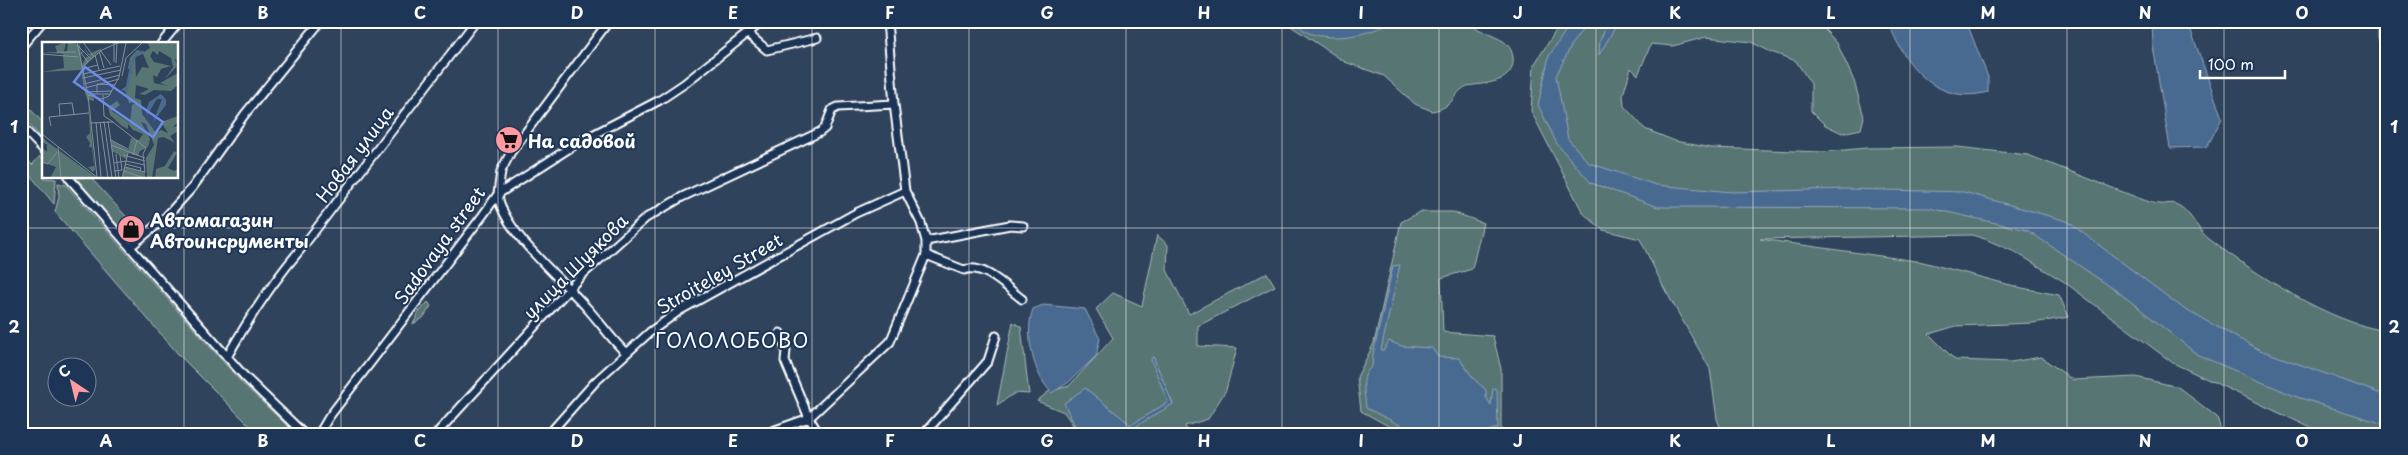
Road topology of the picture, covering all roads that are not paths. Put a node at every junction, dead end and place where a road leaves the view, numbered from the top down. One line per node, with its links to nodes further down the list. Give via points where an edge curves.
1 (43, 21): 11 (street)
2 (180, 21): 10 (street)
3 (321, 21): 20 (street, via 245,114 192,188 164,219)
4 (476, 21): 27 (street, Новая улица, via 272,283)
5 (609, 21): 17 (street, Sadovaya street, via 511,152 502,171)
6 (763, 21): 8 (street)
7 (887, 21): 12 (street)
8 (748, 33): 9 (street, via 767,50); 17 (street, via 660,100 579,142)
9 (817, 38)
10 (163, 42)
11 (21, 47)
12 (894, 104): 16 (street); 22 (street, улица Шуякова, via 832,110 820,132 682,197 646,218 598,259)
13 (21, 126): 14 (street)
14 (42, 148)
15 (69, 179): 20 (street)
16 (905, 191): 19 (street); 26 (street, Stroiteley Street, via 848,218 678,311)
17 (498, 194): 22 (street, via 499,206 509,223); 30 (street, Sadovaya street)
18 (1023, 226): 19 (street, via 1010,225)
19 (926, 241): 21 (street)
20 (130, 247): 27 (street)
21 (926, 255): 23 (street, via 964,270 972,267 983,270); 28 (street, via 890,342)
22 (569, 290): 26 (street); 31 (street, улица Шуякова)
23 (1022, 299)
24 (780, 333): 28 (street, via 786,350 785,361)
25 (996, 336): 35 (street, via 988,361)
26 (626, 353): 32 (street, Stroiteley Street)
27 (227, 357): 29 (street)
28 (809, 418): 33 (street); 34 (street)
29 (304, 434)
30 (319, 434)
31 (436, 434)
32 (548, 434)
33 (764, 434)
34 (819, 434)
35 (924, 434)

